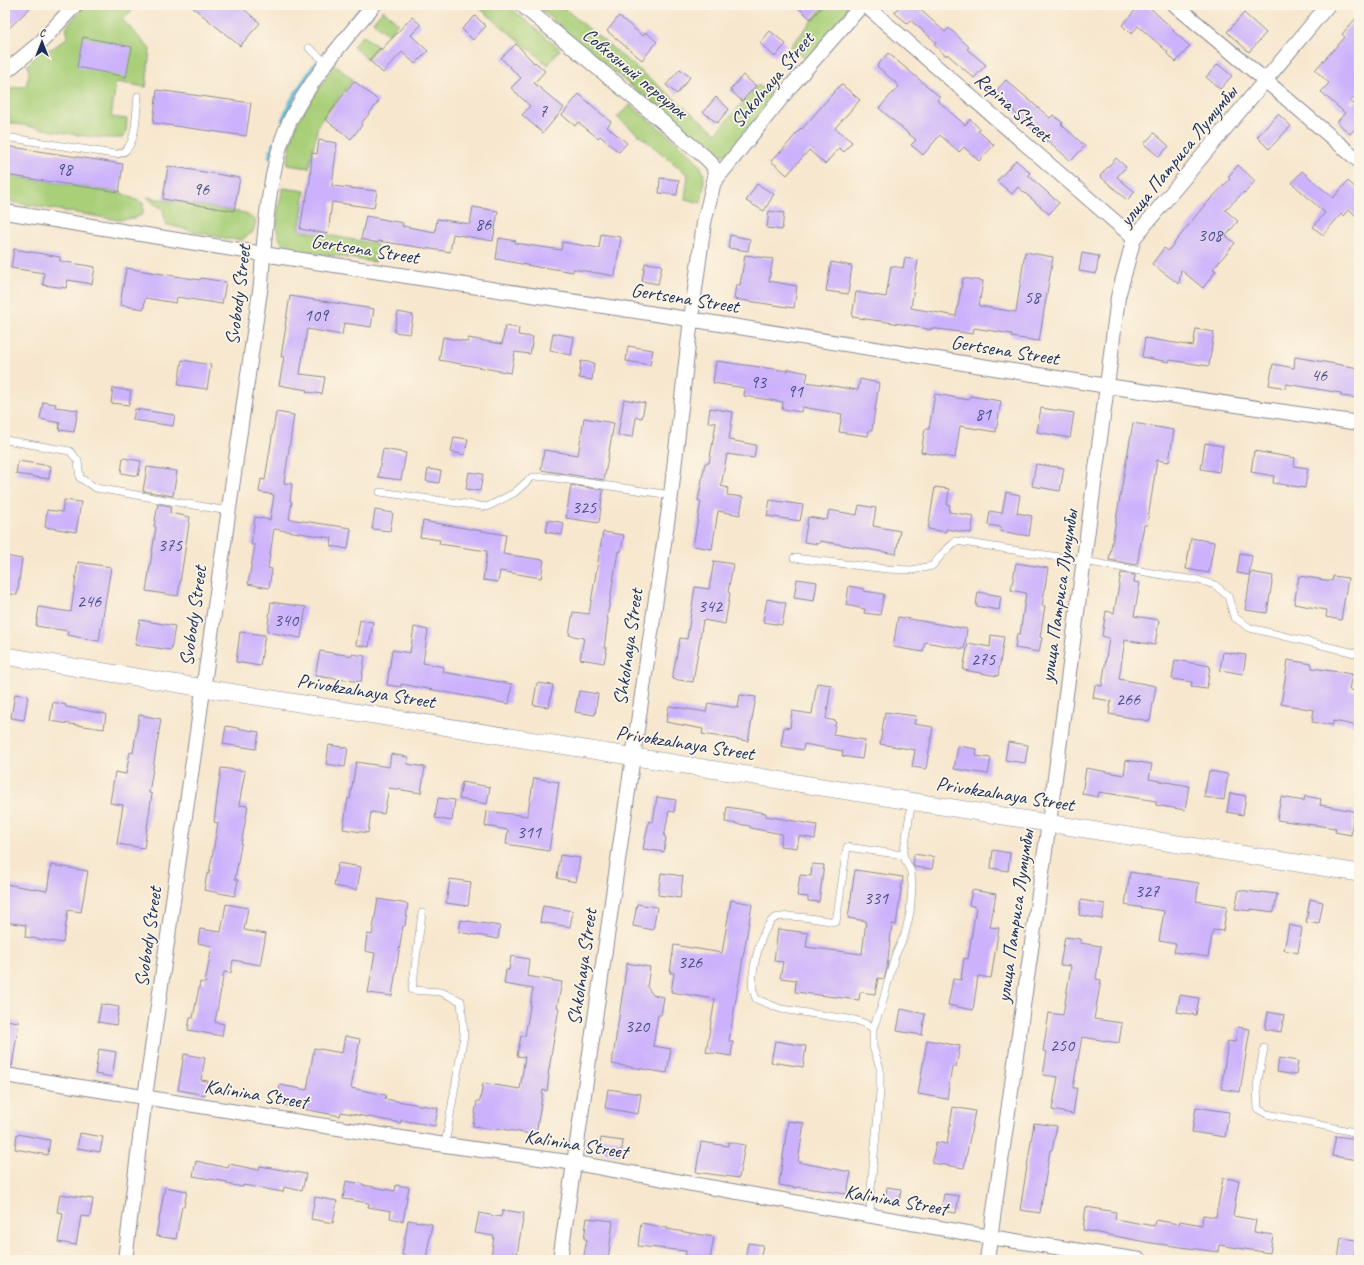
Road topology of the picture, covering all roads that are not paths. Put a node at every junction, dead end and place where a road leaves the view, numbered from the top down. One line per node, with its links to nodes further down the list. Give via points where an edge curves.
1 (75, 5): 10 (street, via 40,43)
2 (374, 5): 9 (street, Svobody Street)
3 (522, 5): 14 (street, Совхозный переулок)
4 (862, 5): 16 (street, Shkolnaya Street, via 791,86)
5 (865, 5): 18 (street, Repina Street)
6 (1175, 5): 11 (street)
7 (1328, 5): 11 (street, улица Патриса Лумумбы)
8 (309, 48): 9 (lane)
9 (327, 63): 19 (street, Svobody Street, via 296,108 283,138 271,194)
10 (5, 72)
11 (1266, 81): 15 (street); 18 (street, улица Патриса Лумумбы)
12 (138, 96): 13 (lane, via 133,136 125,151 120,154)
13 (5, 137)
14 (705, 157): 16 (street, Shkolnaya Street, via 714,168)
15 (1359, 161)
16 (714, 182): 20 (street, Shkolnaya Street, via 704,223)
17 (5, 212): 19 (street, Gertsena Street)
18 (1134, 238): 21 (street, улица Патриса Лумумбы, via 1118,297)
19 (263, 254): 20 (street, Gertsena Street); 26 (street, Svobody Street)
20 (691, 319): 21 (street, Gertsena Street); 25 (street, Shkolnaya Street)
21 (1107, 386): 22 (street, Gertsena Street); 28 (street, улица Патриса Лумумбы)
22 (1359, 423)
23 (5, 440): 26 (lane, via 70,451 78,461 80,478 96,488)
24 (380, 492): 25 (lane, via 487,507 514,493 532,477 548,477)
25 (671, 495): 32 (street, Shkolnaya Street)
26 (228, 511): 31 (street, Svobody Street)
27 (794, 558): 28 (lane, via 912,570 932,566 956,541)
28 (1084, 561): 29 (lane, via 1215,585 1228,596 1234,617 1250,628); 34 (street, улица Патриса Лумумбы)
29 (1359, 654)
30 (5, 656): 31 (street, Privokzalnaya Street)
31 (203, 688): 32 (street, Privokzalnaya Street); 41 (street, Svobody Street)
32 (632, 757): 33 (street, Privokzalnaya Street); 44 (street, Shkolnaya Street)
33 (912, 801): 34 (street, Privokzalnaya Street); 35 (lane)
34 (1049, 823): 36 (street, Privokzalnaya Street); 46 (street, улица Патриса Лумумбы)
35 (903, 855): 38 (lane, via 911,872 910,913); 38 (lane, via 847,847 836,922 796,917 775,918 766,929 754,967 753,989 756,999 781,1009 855,1020)
36 (1359, 873)
37 (422, 914): 43 (lane, via 412,990 441,992 461,1001 464,1035)
38 (873, 1028): 45 (lane, via 873,1047 880,1068 880,1092)
39 (1264, 1048): 42 (lane, via 1257,1086 1258,1109 1267,1114)
40 (5, 1075): 41 (street, Kalinina Street)
41 (145, 1097): 43 (street, Kalinina Street); 47 (street, Svobody Street)
42 (1359, 1133)
43 (445, 1145): 44 (street, Kalinina Street)
44 (575, 1163): 45 (street, Kalinina Street); 48 (street, Shkolnaya Street)
45 (870, 1215): 46 (street, Kalinina Street)
46 (990, 1237): 49 (street, улица Патриса Лумумбы); 50 (street, Kalinina Street)
47 (125, 1260)
48 (560, 1260)
49 (987, 1260)
50 (1140, 1260)

